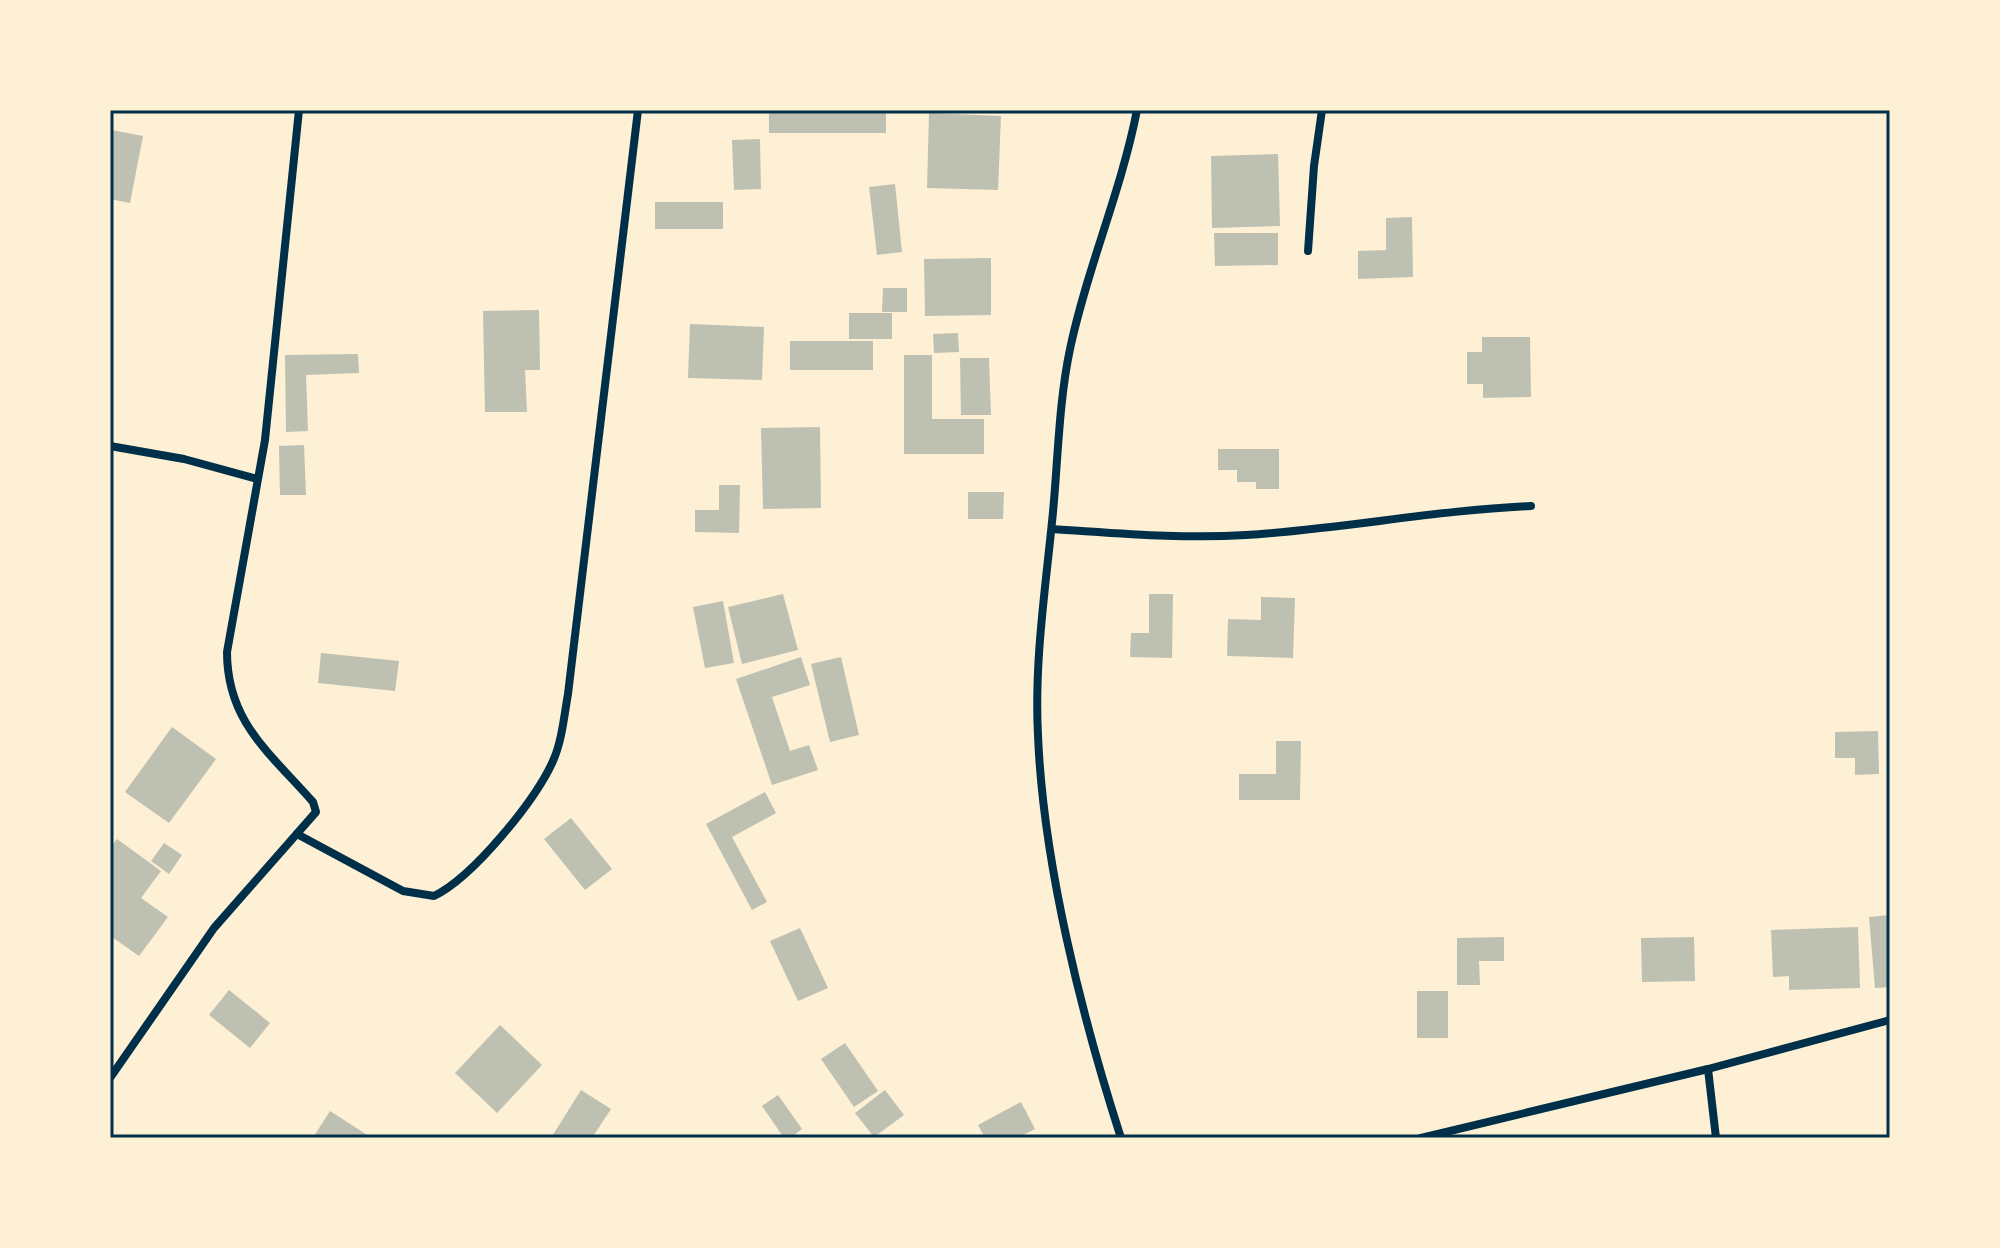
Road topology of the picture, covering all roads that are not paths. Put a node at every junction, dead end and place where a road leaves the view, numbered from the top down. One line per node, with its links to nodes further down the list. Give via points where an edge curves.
1 (299, 110): 7 (street)
2 (638, 110): 10 (street, via 568,694 554,759 540,786 486,851 434,896 403,891)
3 (1137, 110): 9 (street, via 1128,160 1069,353)
4 (1322, 110): 5 (street)
5 (1308, 251)
6 (110, 446): 7 (street)
7 (257, 479): 10 (street, via 227,671 240,718 313,802 315,814)
8 (1531, 506): 9 (street, via 1460,509 1246,535 1174,537)
9 (1052, 529): 14 (street, via 1039,664 1040,775 1067,939)
10 (297, 834): 13 (street, via 214,928)
11 (1890, 1020): 12 (street)
12 (1708, 1069): 15 (street); 16 (street)
13 (110, 1078)
14 (1121, 1138)
15 (1421, 1138)
16 (1716, 1138)

